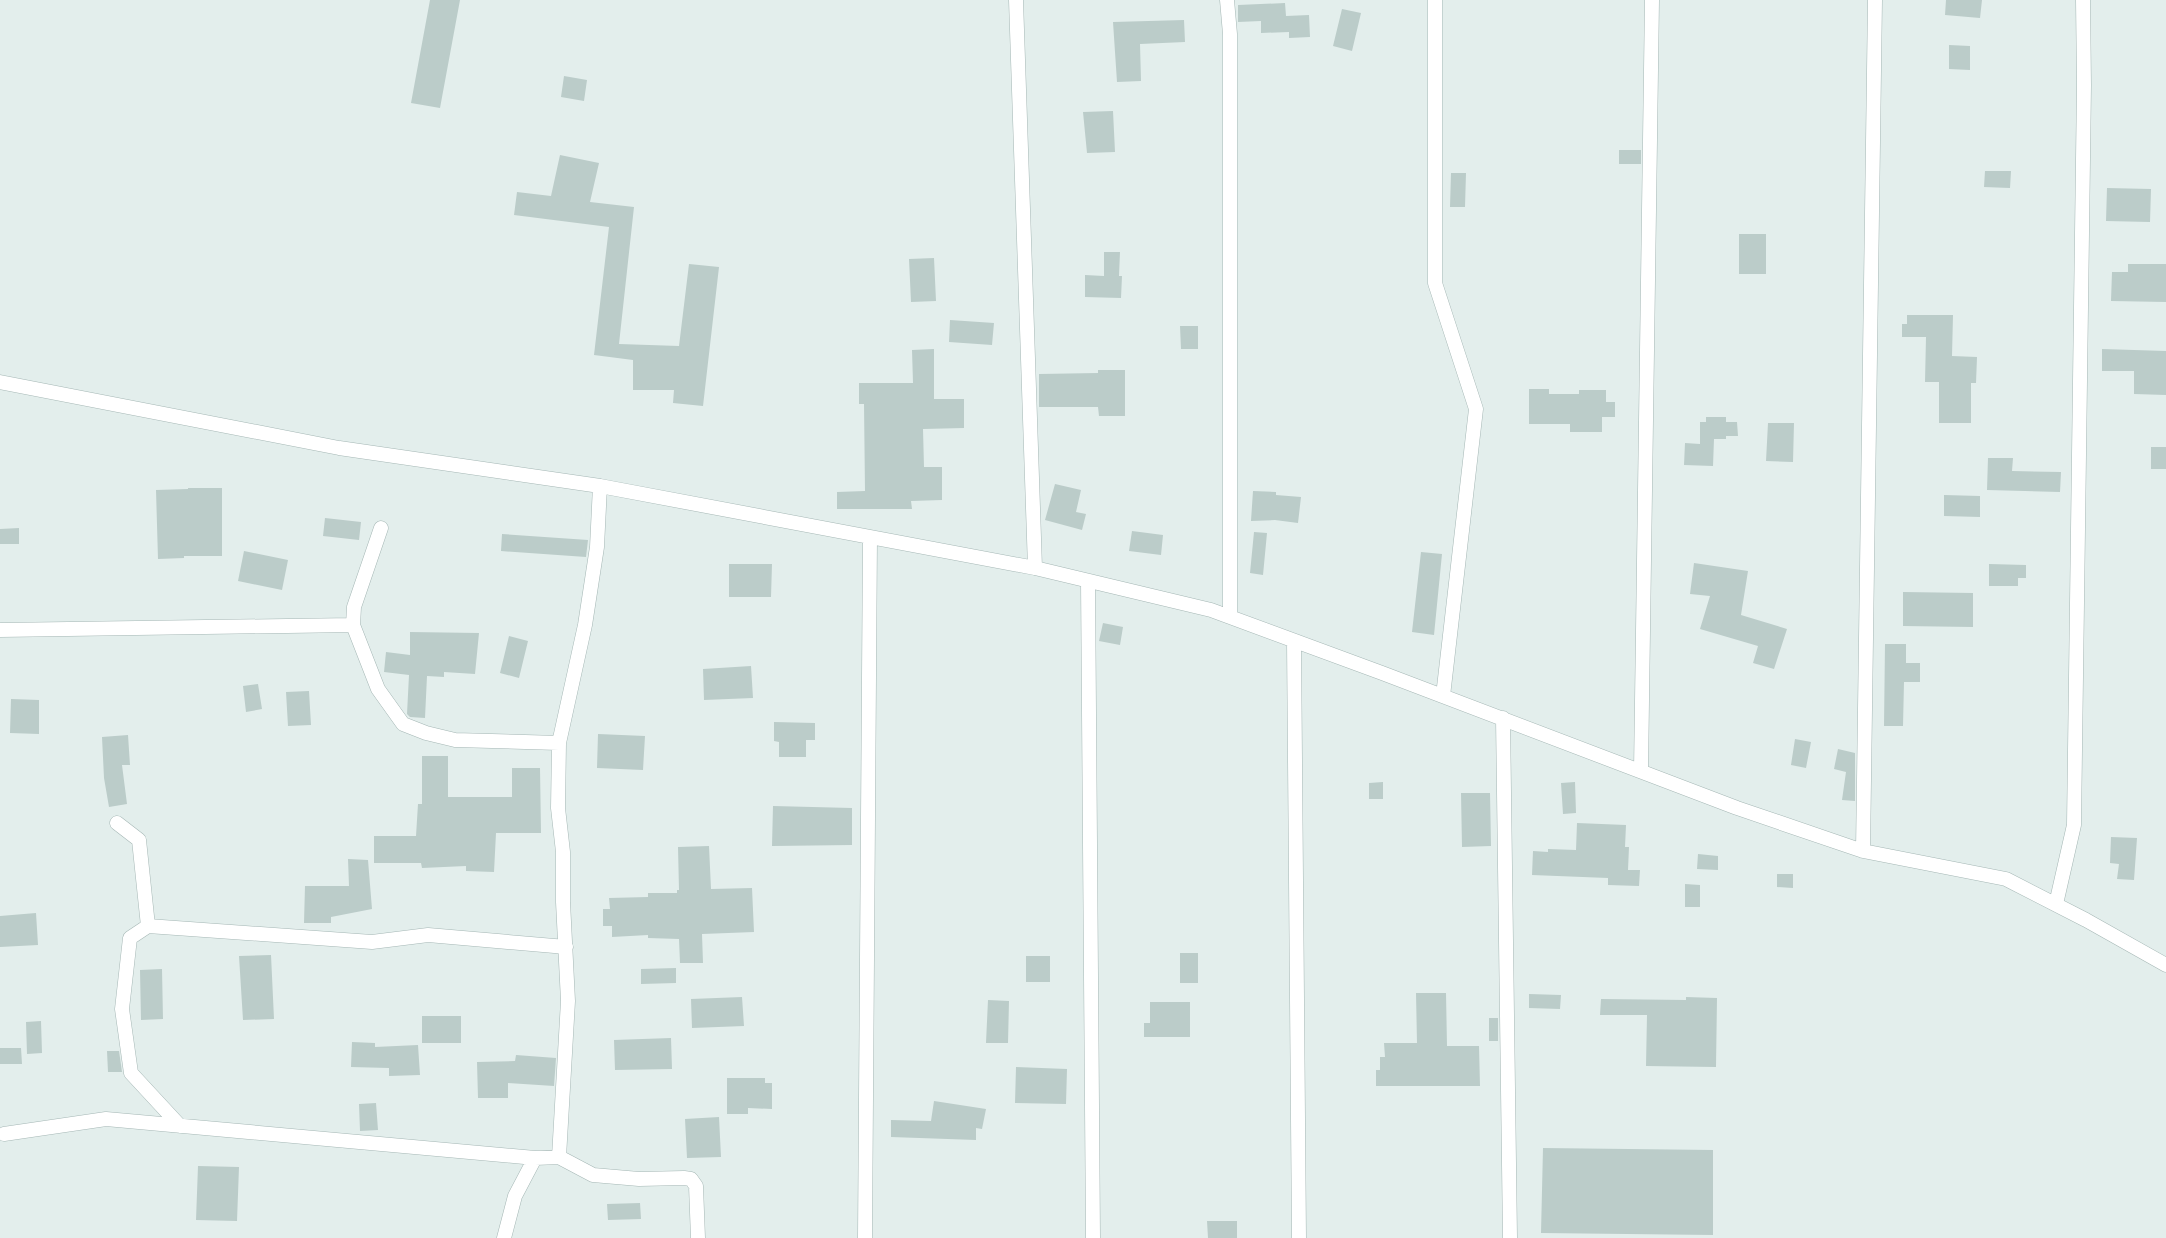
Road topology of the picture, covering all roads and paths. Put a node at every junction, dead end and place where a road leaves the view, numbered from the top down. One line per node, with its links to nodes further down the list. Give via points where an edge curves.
1 (1016, 0): 11 (street)
2 (1227, 0): 13 (street)
3 (1435, 0): 17 (street, via 1435,283 1476,409)
4 (1652, 0): 20 (street)
5 (1875, 0): 22 (street)
6 (2083, 0): 23 (street, via 2074,825)
7 (0, 382): 8 (street, via 339,448)
8 (600, 486): 10 (street); 19 (street, via 597,547 585,625)
9 (381, 528): 14 (street, via 354,607)
10 (870, 537): 11 (street); 33 (street)
11 (1035, 568): 12 (street)
12 (1088, 581): 13 (street); 34 (street)
13 (1230, 618): 16 (street)
14 (353, 626): 15 (street); 19 (street, via 378,689 403,724 455,740)
15 (0, 630)
16 (1294, 641): 17 (street); 35 (street)
17 (1443, 696): 18 (street)
18 (1503, 718): 20 (street); 36 (street)
19 (560, 743): 25 (street, via 558,808)
20 (1641, 771): 22 (street)
21 (117, 824): 24 (street, via 139,840)
22 (1863, 851): 23 (street, via 2006,879)
23 (2056, 904): 26 (street)
24 (148, 926): 25 (street, via 372,942 428,935); 27 (street, via 130,938 122,1009 131,1073)
25 (566, 947): 29 (street, via 568,1001)
26 (2166, 965)
27 (180, 1126): 28 (street, via 106,1119); 30 (street)
28 (4, 1134)
29 (560, 1157): 30 (street); 32 (street, via 593,1175 691,1179 696,1186)
30 (535, 1158): 31 (street, via 515,1196)
31 (504, 1238)
32 (698, 1238)
33 (865, 1238)
34 (1093, 1238)
35 (1299, 1238)
36 (1510, 1238)

